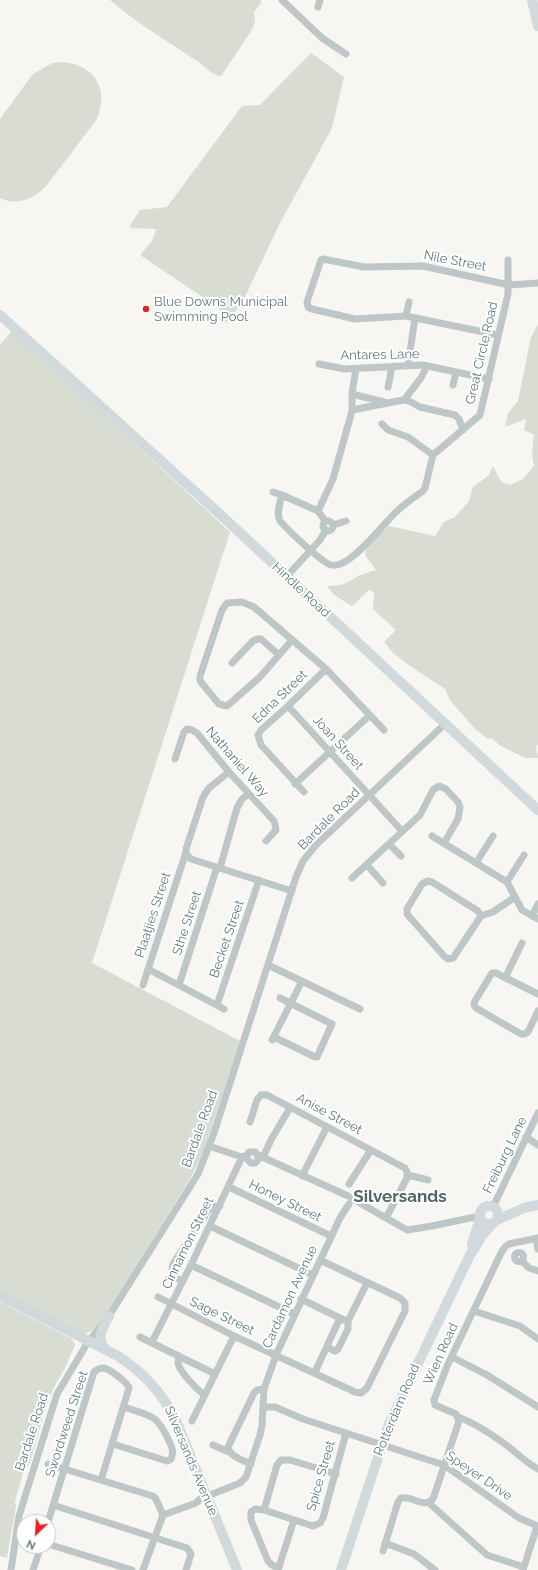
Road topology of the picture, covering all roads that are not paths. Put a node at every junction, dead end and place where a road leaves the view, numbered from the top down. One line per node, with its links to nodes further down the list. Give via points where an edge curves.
1 (282, 0): 4 (street, via 322,38)
2 (532, 0): 3 (street)
3 (538, 26)
4 (346, 54)
5 (508, 260): 7 (street, Great Circle Road)
6 (538, 283): 7 (street, Nile Street)
7 (509, 285): 11 (street, Nile Street, via 423,266 368,268 321,260 308,307 355,319); 13 (street, Great Circle Road)
8 (409, 302): 11 (street)
9 (0, 308): 19 (street, Hindle Road)
10 (0, 315): 19 (street, Hindle Road)
11 (406, 316): 12 (street)
12 (415, 318): 13 (street); 15 (street)
13 (498, 336): 21 (street, Great Circle Road)
14 (319, 364): 18 (street, Antares Lane, via 340,369)
15 (408, 365): 16 (street, Antares Lane); 17 (street, Antares Lane)
16 (427, 366): 20 (street, Antares Lane); 25 (street)
17 (392, 367): 18 (street, Antares Lane); 23 (street)
18 (356, 369): 24 (street)
19 (63, 371): 39 (street, Hindle Road)
20 (456, 372): 21 (street, Antares Lane); 22 (street)
21 (489, 379): 29 (street, Great Circle Road, via 480,415)
22 (453, 385)
23 (388, 387)
24 (352, 394): 26 (street); 27 (street)
25 (404, 400): 26 (street); 29 (street, via 420,407 455,415 460,420)
26 (386, 402): 27 (street)
27 (352, 410): 33 (street, via 333,479)
28 (382, 424): 30 (street, via 388,430 408,437)
29 (463, 430): 30 (street, Great Circle Road)
30 (433, 455): 38 (street, via 424,490 396,512 348,560 332,565)
31 (272, 492): 32 (street)
32 (282, 494): 33 (street); 38 (street, via 279,519)
33 (318, 511): 35 (street)
34 (346, 520): 36 (street)
35 (325, 521): 36 (street); 37 (street, via 323,525)
36 (333, 525): 37 (street, via 330,530)
37 (326, 530): 38 (street)
38 (311, 550): 39 (street)
39 (287, 576): 46 (street, Hindle Road)
40 (292, 640): 41 (street); 41 (street, via 254,607 242,602 227,603 222,610 200,681 220,704 227,706 260,677); 43 (street)
41 (279, 655): 42 (street, via 257,638)
42 (232, 663)
43 (326, 669): 44 (street, Edna Street); 45 (street, Edna Street)
44 (288, 706): 48 (street, Joan Street); 51 (street, Edna Street, via 261,730 258,738 261,745)
45 (370, 716): 47 (street, Edna Street); 48 (street)
46 (446, 723): 54 (street, Bardale Road); 55 (street, Hindle Road)
47 (384, 730)
48 (329, 752): 51 (street); 54 (street, Joan Street)
49 (175, 760): 50 (street, Nathaniel Way, via 182,736 190,729 198,733)
50 (229, 772): 53 (street, Nathaniel Way); 62 (street, Plaatjies Street, via 209,788 203,797)
51 (295, 784): 52 (street, Edna Street)
52 (304, 792)
53 (249, 794): 59 (street, Nathaniel Way, via 275,824 276,830); 67 (street, Sthe Street, via 237,808)
54 (369, 795): 56 (street, Joan Street); 72 (street, Bardale Road, via 308,854 299,869)
55 (538, 810)
56 (402, 831): 60 (street, via 420,815 432,790 442,786 460,807 458,819); 61 (street)
57 (432, 836): 60 (street)
58 (493, 836): 65 (street)
59 (266, 841)
60 (444, 843): 65 (street)
61 (389, 844): 64 (street); 66 (street)
62 (186, 851): 67 (street, via 191,859); 79 (street, Plaatjies Street)
63 (524, 855): 70 (street)
64 (401, 856)
65 (476, 863): 70 (street)
66 (367, 865): 68 (street); 71 (street)
67 (219, 868): 69 (street); 83 (street, Sthe Street)
68 (352, 878)
69 (259, 880): 72 (street); 83 (street, Becket Street, via 220,1007)
70 (507, 882): 73 (street)
71 (383, 883)
72 (292, 891): 78 (street, Bardale Road)
73 (515, 897): 75 (street, via 494,912); 76 (street, via 522,910)
74 (538, 904): 76 (street)
75 (481, 916): 75 (street, via 455,957 448,959 408,915 407,910 422,884 428,881 478,911)
76 (535, 918)
77 (522, 943): 80 (street)
78 (268, 965): 81 (street); 95 (street, Bardale Road)
79 (148, 969): 82 (street, Plaatjies Street); 83 (street)
80 (505, 978): 84 (street); 88 (street, via 492,973 490,975 474,1001 476,1008 521,1034 528,1032)
81 (302, 981): 86 (street); 87 (street)
82 (143, 985)
83 (179, 985)
84 (538, 994)
85 (280, 998): 86 (street)
86 (291, 1003): 86 (street, via 273,1039 318,1056 332,1024)
87 (360, 1009)
88 (538, 1011)
89 (290, 1108): 91 (street, Anise Street, via 267,1095 261,1095); 92 (street, Anise Street); 97 (street)
90 (538, 1113): 93 (street, Freiburg Lane)
91 (250, 1122)
92 (327, 1127): 96 (street, Anise Street); 100 (street)
93 (526, 1137): 94 (street); 107 (street, Freiburg Lane)
94 (538, 1145)
95 (209, 1146): 98 (street); 130 (street, Bardale Road, via 198,1174)
96 (371, 1150): 99 (street, Anise Street, via 406,1169); 102 (street)
97 (260, 1156): 98 (street, via 252,1164); 100 (street)
98 (244, 1157): 103 (street, Cinnamon Street)
99 (408, 1175): 101 (street, Anise Street); 110 (street)
100 (302, 1176): 104 (street)
101 (428, 1180)
102 (349, 1184)
103 (229, 1187): 106 (street, Cinnamon Street); 113 (street, Honey Street)
104 (349, 1200): 110 (street); 113 (street, Cardamon Avenue)
105 (538, 1205): 108 (street)
106 (220, 1206): 112 (street, Cinnamon Street); 122 (street, via 211,1207 173,1264 173,1275)
107 (494, 1207): 108 (street); 109 (street, via 483,1208); 111 (street, via 498,1213)
108 (524, 1208): 111 (street)
109 (480, 1217): 110 (street, via 409,1230); 111 (street, via 484,1223); 116 (street, Rotterdam Road)
110 (386, 1218)
111 (495, 1222): 116 (street, Rotterdam Road)
112 (210, 1226): 119 (street, Cinnamon Street); 121 (street)
113 (331, 1236): 117 (street, Cardamon Avenue)
114 (537, 1238): 115 (street); 128 (street, Wien Road, via 511,1243 505,1247)
115 (538, 1249)
116 (469, 1257): 153 (street, Rotterdam Road, via 410,1378)
117 (320, 1260): 121 (street, Cardamon Avenue); 123 (street)
118 (522, 1261): 120 (street, via 529,1268)
119 (191, 1265): 122 (street, Cinnamon Street); 129 (street)
120 (538, 1271)
121 (313, 1275): 126 (street, Cardamon Avenue)
122 (182, 1281): 127 (street, Cinnamon Street)
123 (367, 1283): 132 (street); 143 (street, Sage Street, via 400,1298 405,1306 367,1388 361,1393 355,1392)
124 (0, 1296): 136 (street, Silversands Avenue)
125 (158, 1297): 127 (street, Sage Street)
126 (301, 1299): 129 (street, Cardamon Avenue); 131 (street)
127 (171, 1305): 133 (street, Sage Street); 137 (street, Cinnamon Street)
128 (474, 1311): 135 (street, via 520,1326); 142 (street, Wien Road)
129 (294, 1314): 140 (street, Cardamon Avenue)
130 (109, 1316): 136 (street, Bardale Road); 139 (street, via 100,1336)
131 (340, 1318): 132 (street); 138 (street)
132 (348, 1321): 138 (street, via 348,1329 338,1350)
133 (234, 1336): 140 (street, Sage Street); 144 (street)
134 (140, 1337): 137 (street)
135 (538, 1339)
136 (88, 1342): 139 (street, Silversands Avenue); 179 (street, Bardale Road, via 52,1405 19,1516)
137 (152, 1342): 141 (street)
138 (327, 1347): 143 (street)
139 (106, 1350): 164 (street, Silversands Avenue, via 129,1363 152,1383 160,1394 175,1418)
140 (276, 1355): 143 (street, Sage Street); 145 (street, Cardamon Avenue)
141 (179, 1357): 144 (street); 146 (street, via 178,1364 182,1370)
142 (452, 1357): 149 (street, via 487,1375); 150 (street, Wien Road, via 434,1403)
143 (315, 1372)
144 (215, 1374): 146 (street)
145 (264, 1389): 148 (street, Cardamon Avenue); 156 (street, via 254,1392 230,1442)
146 (205, 1395): 151 (street)
147 (124, 1407): 154 (street); 154 (street, via 158,1421 173,1454 167,1461); 160 (street, Swordweed Street, via 129,1387 105,1368 98,1368 94,1372)
148 (264, 1407): 152 (street, Speyer Drive, via 272,1406); 158 (street, Cardamon Avenue, via 260,1435)
149 (538, 1407)
150 (458, 1417): 159 (street); 161 (street, via 506,1444)
151 (192, 1421)
152 (346, 1433): 153 (street, Speyer Drive); 162 (street, Spice Street)
153 (382, 1443): 159 (street, Speyer Drive); 185 (street, Rotterdam Road)
154 (112, 1444): 163 (street)
155 (214, 1444): 156 (street)
156 (229, 1452): 158 (street)
157 (48, 1464): 160 (street)
158 (251, 1464): 164 (street, Cardamon Avenue, via 241,1482)
159 (444, 1465): 165 (street); 171 (street, Speyer Drive, via 519,1518)
160 (65, 1469): 163 (street); 166 (street, Swordweed Street)
161 (538, 1469)
162 (336, 1474): 167 (street, via 290,1460 281,1460 277,1465); 170 (street, Spice Street, via 321,1522 313,1526)
163 (101, 1480): 169 (street, via 154,1497)
164 (204, 1498): 169 (street, Cardamon Avenue); 184 (street, Silversands Avenue)
165 (429, 1502): 173 (street, via 401,1498); 178 (street, via 488,1555)
166 (53, 1505): 168 (street, Swordweed Street); 172 (street)
167 (264, 1510): 170 (street, Spice Street); 177 (street, Spice Street, via 252,1511 251,1520 268,1561)
168 (50, 1514)
169 (163, 1515): 172 (street)
170 (294, 1520): 177 (street, Spice Street)
171 (538, 1526): 178 (street)
172 (154, 1537): 182 (street); 183 (street, via 189,1550 191,1554)
173 (385, 1543): 175 (street); 186 (street, via 414,1554)
174 (56, 1546): 181 (street)
175 (383, 1551)
176 (38, 1554): 180 (street)
177 (278, 1569)
178 (523, 1569)
179 (10, 1570)
180 (33, 1570)
181 (132, 1570)
182 (143, 1570)
183 (186, 1570)
184 (237, 1570)
185 (341, 1570)
186 (435, 1570)

